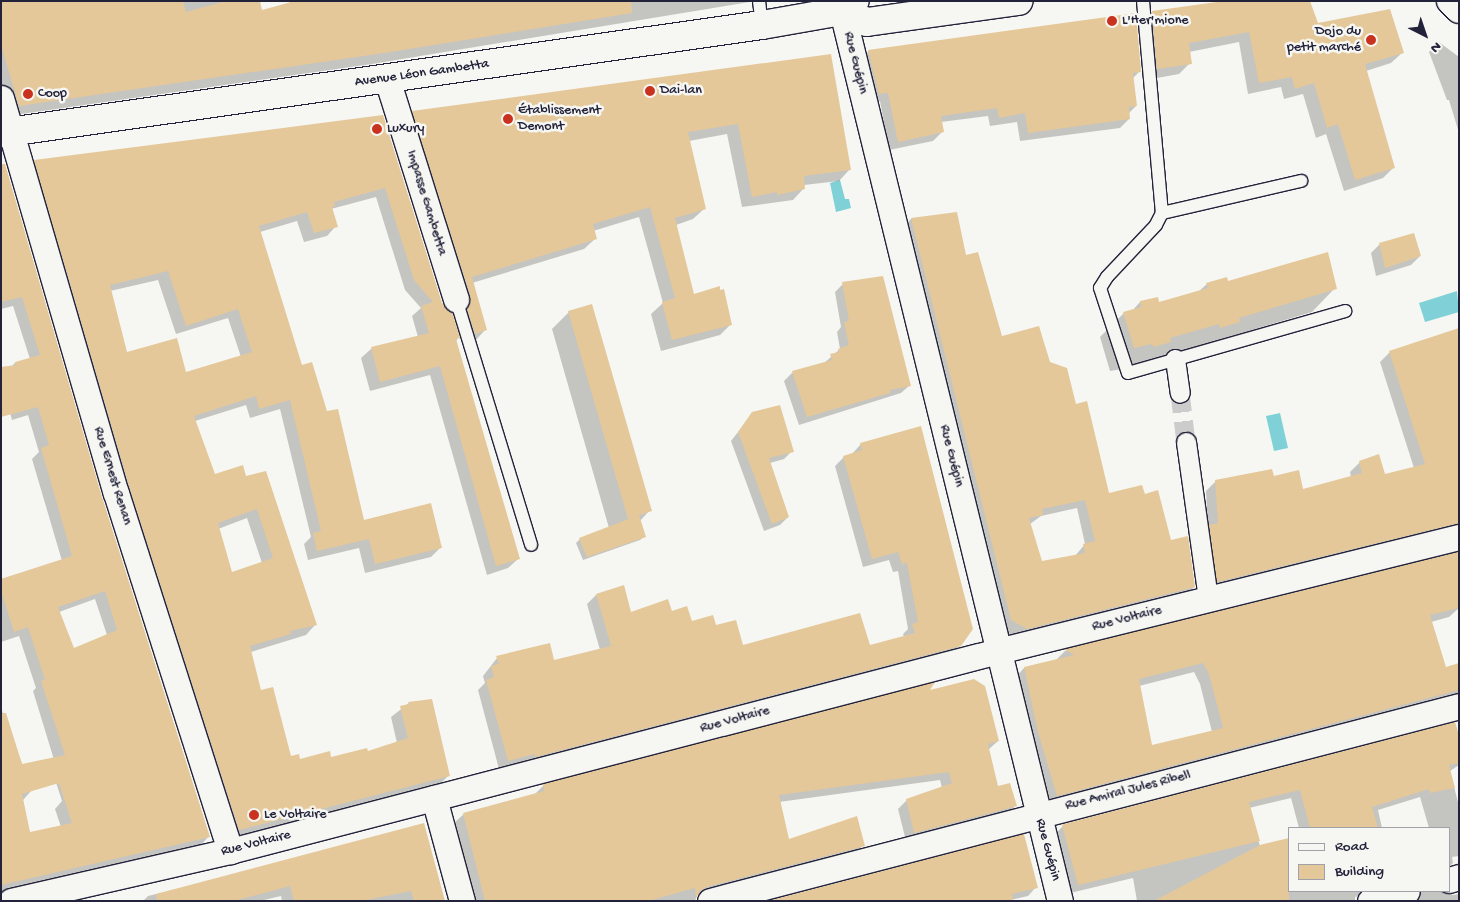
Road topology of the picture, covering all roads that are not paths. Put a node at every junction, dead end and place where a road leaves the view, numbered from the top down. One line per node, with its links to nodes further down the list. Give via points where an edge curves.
1 (1019, 1): 4 (main road, via 867,22)
2 (1143, 1): 11 (lane)
3 (1451, 1): 5 (main road)
4 (848, 6): 6 (main road, Avenue Léon Gambetta); 20 (street, Rue Guépin)
5 (1459, 9)
6 (760, 13): 7 (main road, Avenue Léon Gambetta)
7 (387, 79): 9 (main road, Avenue Léon Gambetta); 12 (street, Impasse Gambetta)
8 (1, 98): 9 (street, Rue Ernest Renan)
9 (6, 133): 24 (street, Rue Ernest Renan)
10 (1301, 181): 11 (lane)
11 (1162, 214): 14 (lane, via 1100,288 1128,373)
12 (456, 299): 18 (lane)
13 (1345, 310): 14 (lane)
14 (1175, 360): 15 (street)
15 (1180, 393)
16 (1186, 442): 19 (street)
17 (1459, 537): 19 (street, Rue Voltaire)
18 (531, 545)
19 (1208, 599): 20 (street, Rue Voltaire)
20 (998, 651): 22 (street, Rue Voltaire); 23 (street, Rue Guépin)
21 (1459, 706): 23 (street, Rue Amiral Jules Ribell)
22 (434, 798): 24 (street, Rue Voltaire); 27 (street)
23 (1038, 814): 28 (street, Rue Amiral Jules Ribell); 29 (street, Rue Guépin)
24 (230, 851): 26 (street, Rue Voltaire)
25 (1403, 892): 30 (street)
26 (11, 901)
27 (462, 901)
28 (710, 901)
29 (1060, 901)
30 (1370, 901)

